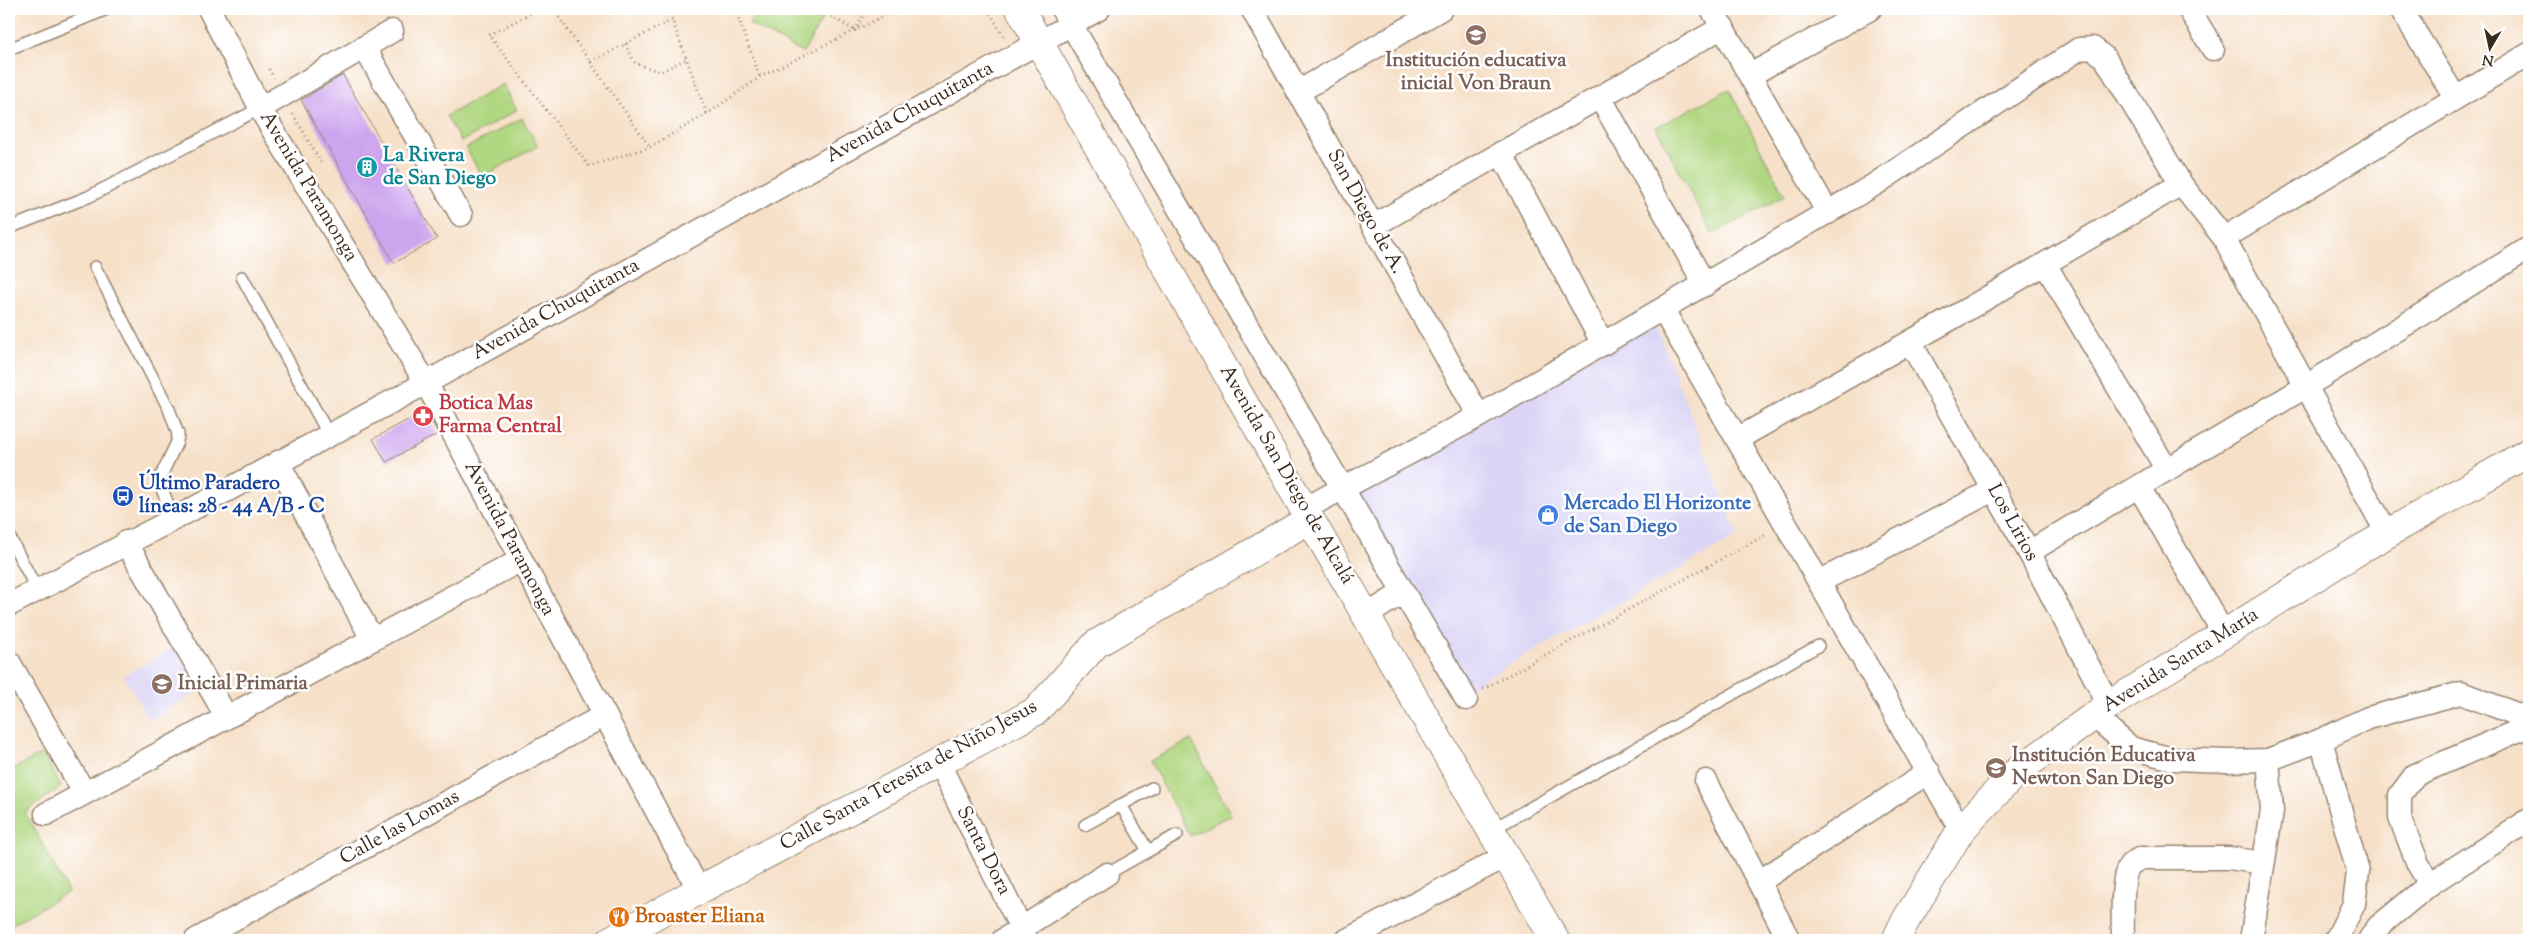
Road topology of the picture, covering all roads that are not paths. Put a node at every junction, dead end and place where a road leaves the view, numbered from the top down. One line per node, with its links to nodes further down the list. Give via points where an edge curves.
1 (107, 9): 15 (lane)
2 (209, 9): 22 (street, Avenida Paramonga)
3 (1020, 9): 13 (street, Avenida San Diego de Alcalá)
4 (1099, 9): 10 (street, Avenida Chuquitanta)
5 (1252, 9): 19 (street, San Diego de A.)
6 (1441, 9): 19 (street)
7 (1870, 9): 18 (street)
8 (2189, 9): 16 (street)
9 (2402, 9): 21 (street)
10 (1066, 16): 13 (street, Avenida Chuquitanta); 47 (street, Avenida San Diego de Alcalá)
11 (1717, 18): 18 (street); 20 (street)
12 (392, 30): 14 (street)
13 (1038, 41): 38 (street, Avenida Chuquitanta); 49 (street, Avenida San Diego de Alcalá)
14 (364, 47): 22 (street); 26 (street)
15 (9, 49)
16 (2213, 49)
17 (2529, 54): 21 (street)
18 (1750, 75): 25 (street)
19 (1298, 92): 27 (street, San Diego de A.)
20 (1600, 97): 23 (street); 34 (street)
21 (2455, 97): 29 (street)
22 (260, 108): 28 (lane, via 88,197); 38 (street, Avenida Paramonga)
23 (1502, 153): 27 (street); 37 (street)
24 (2181, 184): 25 (street, via 2105,58 2093,48 2078,49); 29 (street); 31 (street)
25 (1828, 213): 34 (street)
26 (461, 215)
27 (1373, 226): 40 (street, San Diego de A.)
28 (9, 228)
29 (2224, 238): 39 (street)
30 (2529, 248): 39 (street)
31 (2044, 264): 36 (street); 45 (street)
32 (96, 267): 50 (lane, via 178,434 160,478)
33 (242, 276): 41 (lane)
34 (1705, 285): 35 (street)
35 (1663, 310): 37 (street); 42 (street)
36 (1910, 342): 42 (street); 48 (street, Los Lirios)
37 (1603, 344): 40 (street)
38 (426, 383): 41 (street, Avenida Chuquitanta); 55 (street, Avenida Paramonga)
39 (2305, 386): 45 (street); 51 (street)
40 (1479, 416): 47 (street)
41 (329, 435): 44 (street, Avenida Chuquitanta)
42 (1737, 439): 56 (street)
43 (2529, 452): 51 (street, Avenida Santa María)
44 (278, 462): 50 (street, Avenida Chuquitanta); 62 (street)
45 (2167, 470): 46 (street)
46 (2139, 487): 54 (street); 61 (street)
47 (1341, 490): 49 (street); 58 (street, Avenida San Diego de Alcalá)
48 (1993, 490): 54 (street, Los Lirios); 56 (street)
49 (1307, 514): 60 (street, Avenida San Diego de Alcalá); 73 (street, Calle Santa Teresita de Niño Jesus, via 1096,644 1036,711)
50 (174, 519): 53 (street, Avenida Chuquitanta)
51 (2388, 534): 61 (street, Avenida Santa María)
52 (9, 536): 57 (lane)
53 (126, 542): 57 (street, Avenida Chuquitanta); 68 (street)
54 (2029, 552): 66 (street, Los Lirios)
55 (521, 560): 62 (street); 67 (street, Avenida Paramonga)
56 (1819, 582): 74 (street)
57 (37, 590): 59 (street, Avenida Chuquitanta)
58 (1402, 592): 60 (street); 65 (street, Avenida San Diego de Alcalá)
59 (9, 605)
60 (1367, 615): 82 (street, Avenida San Diego de Alcalá)
61 (2224, 634): 66 (street, Avenida Santa María)
62 (372, 639): 68 (street)
63 (1818, 646): 82 (lane)
64 (9, 662): 77 (street)
65 (1466, 699)
66 (2102, 711): 72 (street, via 2131,748 2172,759); 83 (street, Avenida Santa María, via 2016,773)
67 (605, 715): 91 (street, Avenida Paramonga); 94 (street, Calle las Lomas)
68 (226, 716): 77 (street)
69 (2529, 719): 71 (street, via 2461,693 2368,718)
70 (2529, 726): 90 (street, via 2415,775 2400,795 2400,818 2418,864)
71 (2321, 740): 72 (street); 101 (street, via 2358,872 2354,904)
72 (2268, 760): 87 (street, via 2272,811)
73 (938, 762): 91 (street, Calle Santa Teresita de Niño Jesus); 92 (street, Santa Dora)
74 (1929, 772): 83 (street); 89 (street)
75 (1706, 781): 89 (street)
76 (1152, 788): 78 (lane)
77 (84, 792): 79 (street)
78 (1121, 805): 81 (lane); 85 (lane)
79 (46, 814)
80 (2529, 820): 90 (street)
81 (1085, 825)
82 (1491, 830): 86 (street, Avenida San Diego de Alcalá)
83 (1961, 830): 98 (street, Avenida Santa María)
84 (1177, 834): 85 (lane)
85 (1148, 851): 88 (lane)
86 (1506, 856): 93 (street); 96 (street, Avenida San Diego de Alcalá)
87 (2264, 863): 99 (street, via 2230,858 2142,858 2130,865 2125,874); 100 (street)
88 (1107, 874): 92 (street)
89 (1760, 880): 97 (street)
90 (2430, 884): 102 (street, via 2378,927)
91 (699, 890): 95 (street, Calle Santa Teresita de Niño Jesus)
92 (1017, 936)
93 (1355, 938)
94 (196, 940)
95 (611, 940)
96 (1555, 940)
97 (1789, 940)
98 (1896, 940)
99 (2123, 940)
100 (2251, 940)
101 (2336, 940)
102 (2368, 940)

